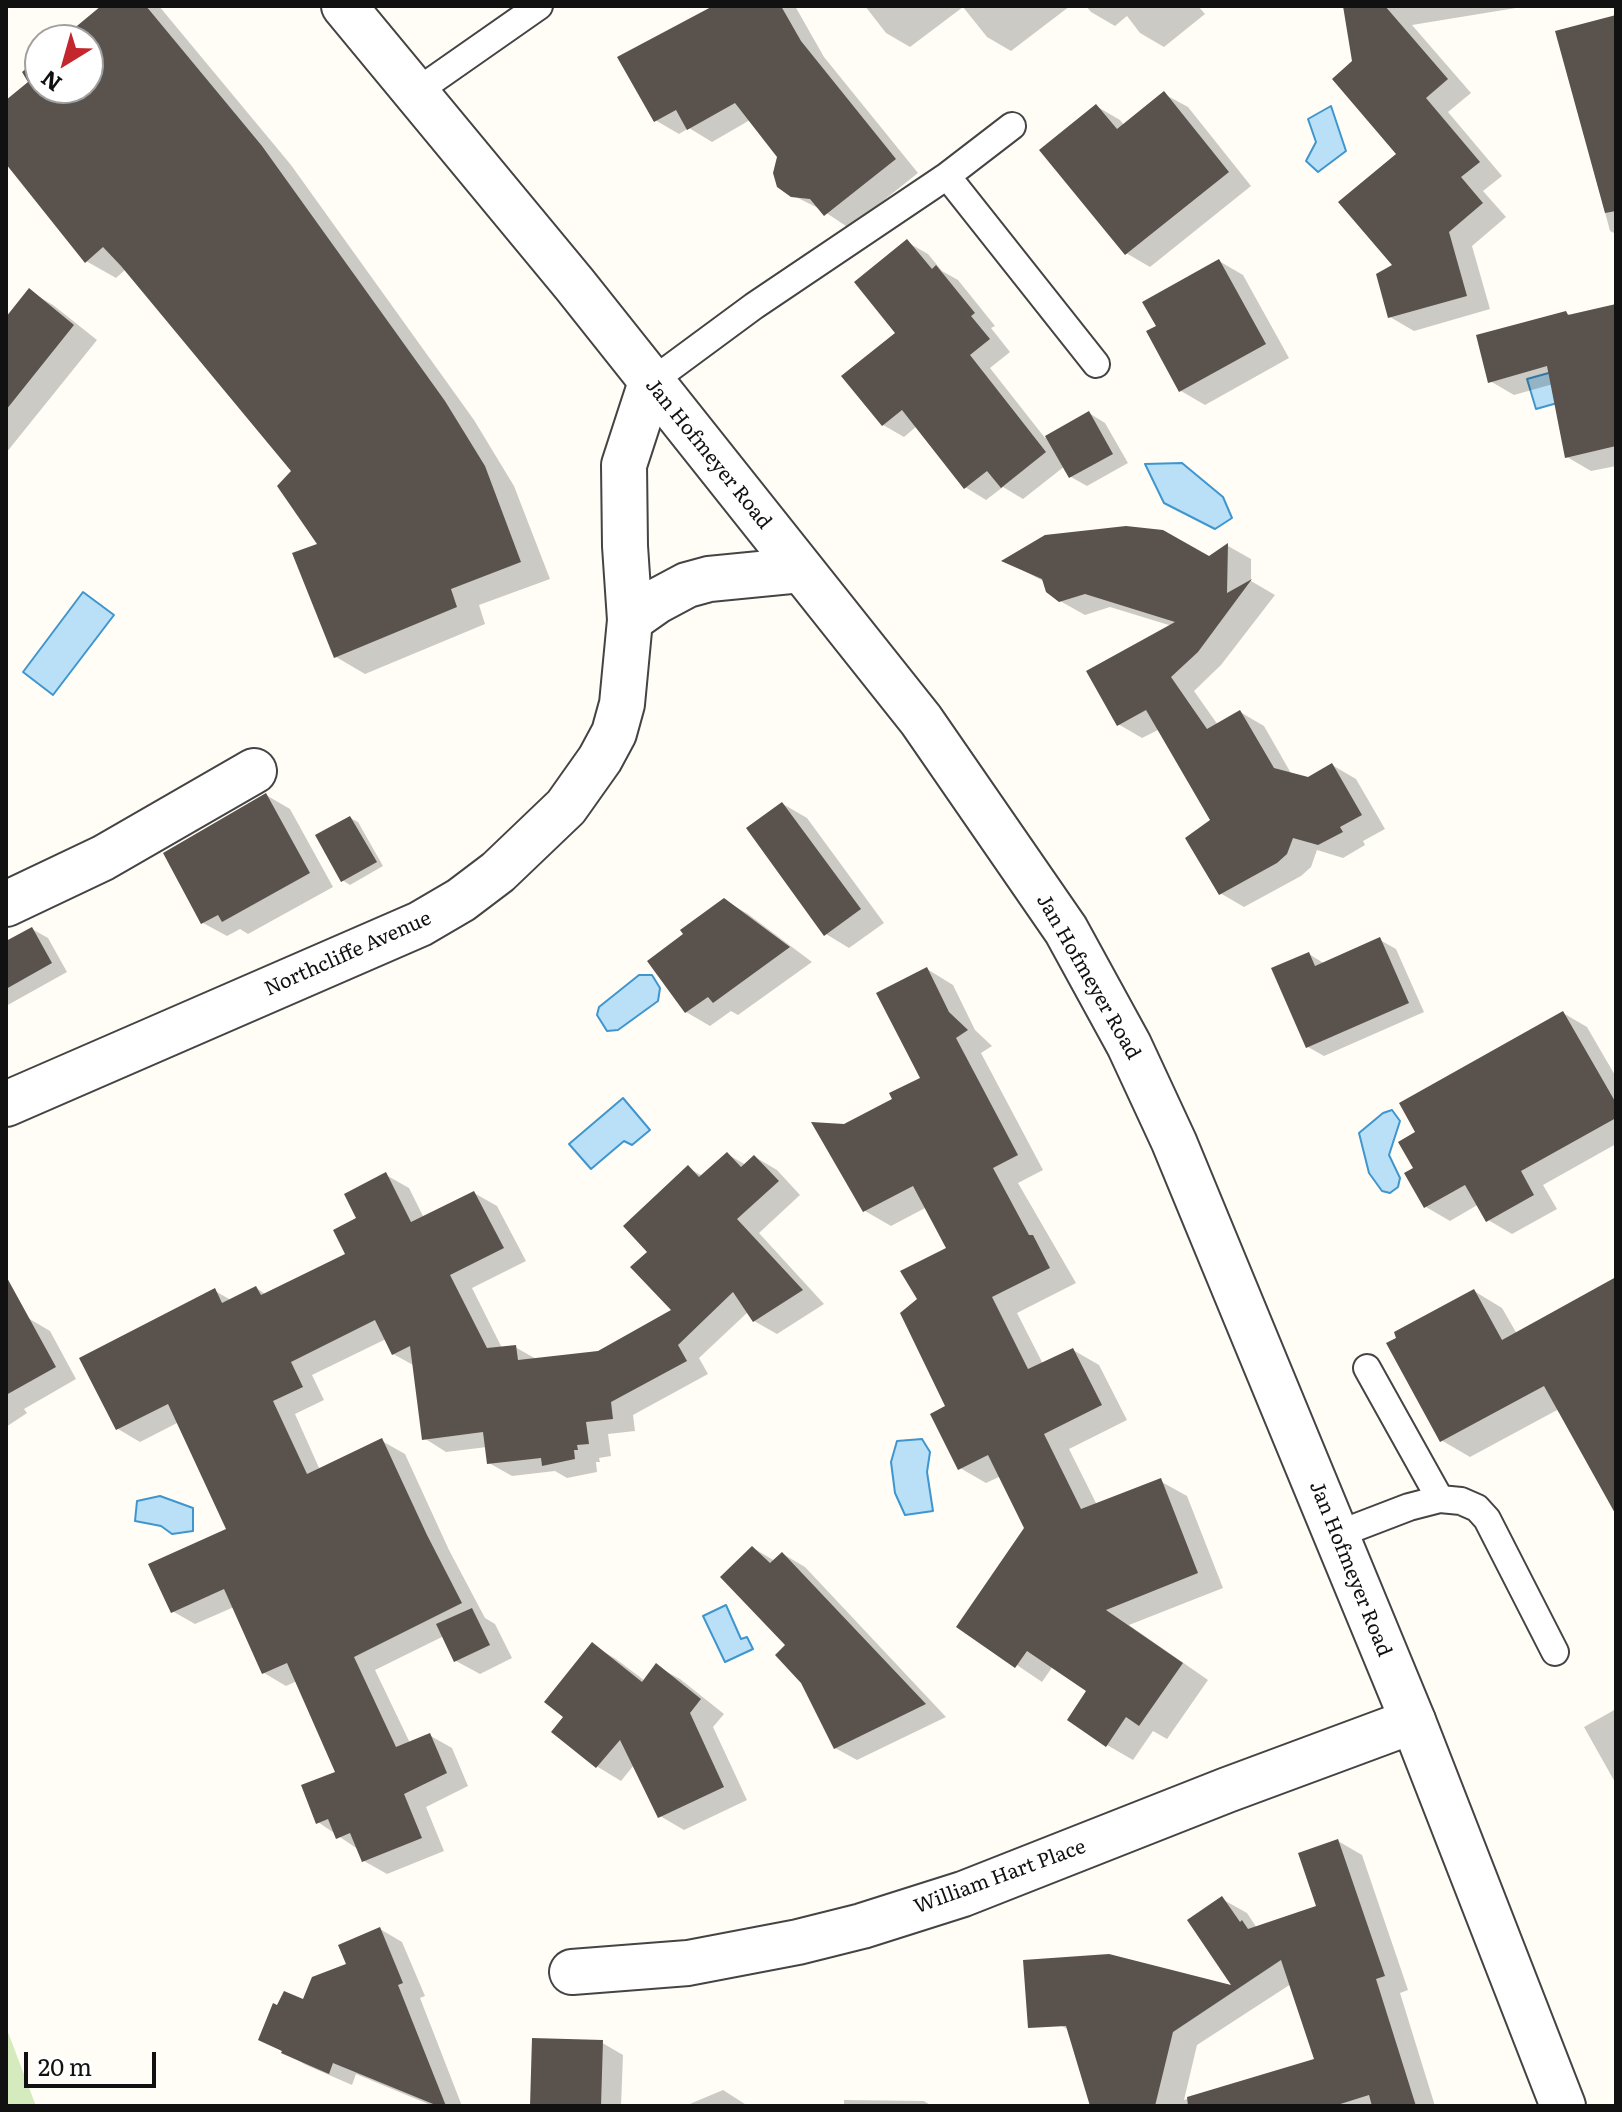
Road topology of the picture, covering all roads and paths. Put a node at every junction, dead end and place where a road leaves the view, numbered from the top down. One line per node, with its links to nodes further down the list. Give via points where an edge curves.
1 (344, 6): 3 (street, Jan Hofmeyer Road)
2 (539, 6): 3 (lane)
3 (416, 92): 7 (street, Jan Hofmeyer Road)
4 (1012, 126): 5 (lane)
5 (947, 176): 6 (lane); 7 (lane)
6 (1096, 364)
7 (651, 382): 8 (street, Jan Hofmeyer Road); 9 (street, Northcliffe Avenue, via 624,465)
8 (801, 570): 9 (street, via 687,585); 15 (street, Jan Hofmeyer Road, via 921,720 1066,930 1174,1142)
9 (630, 620): 12 (street, Northcliffe Avenue, via 614,733 566,807 498,872 420,924)
10 (254, 771): 11 (street, via 103,858)
11 (6, 904)
12 (6, 1104)
13 (1367, 1368): 14 (lane)
14 (1440, 1499): 15 (lane); 16 (lane, via 1469,1503 1483,1513)
15 (1336, 1535): 17 (street, Jan Hofmeyer Road)
16 (1555, 1652)
17 (1413, 1721): 18 (street, William Hart Place, via 963,1894 862,1926 688,1963); 19 (street, Jan Hofmeyer Road)
18 (572, 1972)
19 (1563, 2106)

